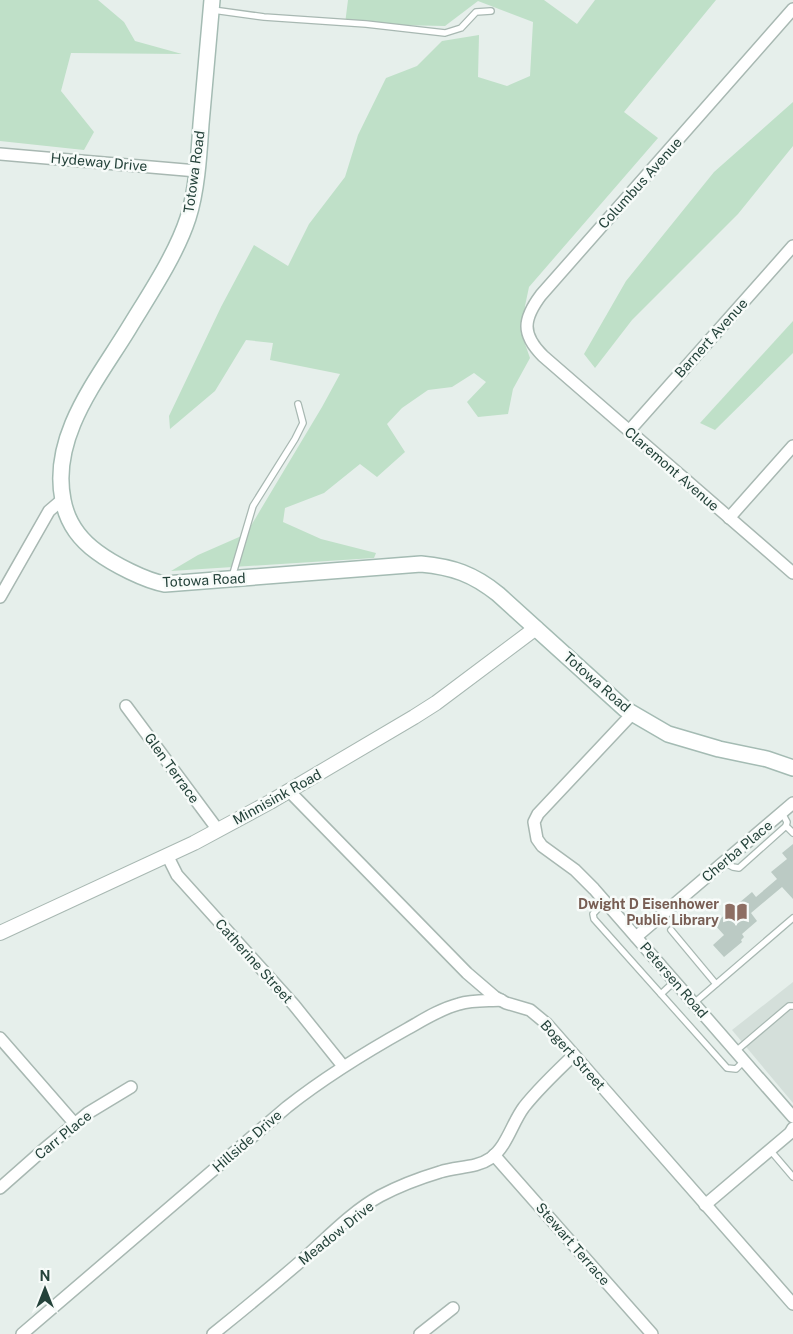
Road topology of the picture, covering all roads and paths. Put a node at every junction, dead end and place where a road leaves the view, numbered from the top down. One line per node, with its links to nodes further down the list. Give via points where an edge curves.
1 (211, 5): 3 (lane, via 264,17 445,32 461,28 476,12); 5 (main road, Totowa Road)
2 (793, 9): 7 (street, Columbus Avenue, via 533,306 527,332 535,348)
3 (491, 11)
4 (0, 154): 5 (street, Hydeway Drive)
5 (198, 171): 11 (main road, Totowa Road, via 188,218 168,261 75,418 62,459)
6 (793, 246): 9 (street, Barnert Avenue)
7 (552, 364): 9 (street, Claremont Avenue)
8 (298, 404): 15 (lane, via 303,423 253,506)
9 (629, 431): 12 (street, Claremont Avenue)
10 (793, 446): 12 (street)
11 (63, 499): 14 (street, via 49,511); 15 (main road, Totowa Road, via 79,536 104,558 155,582 172,584)
12 (729, 518): 13 (street, Claremont Avenue)
13 (793, 573)
14 (5, 578): 16 (street)
15 (232, 579): 17 (main road, Totowa Road, via 421,564 443,566 483,582)
16 (0, 597)
17 (536, 628): 19 (main road, Totowa Road); 21 (street, Minnisink Road, via 414,717)
18 (126, 706): 25 (street, Glen Terrace)
19 (632, 714): 20 (main road, Totowa Road, via 668,734); 29 (street, Petersen Road, via 534,822 537,839 542,846 575,870)
20 (793, 768)
21 (289, 791): 25 (street, Minnisink Road); 37 (street, Bogert Street, via 467,972)
22 (793, 803): 23 (street, Cherba Place)
23 (782, 813): 24 (lane); 28 (street, Cherba Place)
24 (786, 826): 26 (lane); 28 (lane, via 739,868 732,868)
25 (218, 830): 27 (street, Minnisink Road)
26 (793, 834)
27 (167, 855): 32 (street, Minnisink Road); 44 (street, Catherine Street, via 177,875 294,1005)
28 (724, 862): 33 (street, Cherba Place)
29 (605, 901): 33 (street, Petersen Road); 36 (lane, via 593,914 594,919)
30 (793, 918): 35 (lane)
31 (671, 930): 35 (lane)
32 (0, 933)
33 (636, 937): 34 (street, Petersen Road)
34 (675, 981): 36 (lane); 38 (street, Petersen Road)
35 (716, 984): 38 (lane)
36 (661, 994): 43 (lane, via 727,1068 736,1069)
37 (501, 1000): 42 (street, Bogert Street, via 538,1016); 44 (street, Hillside Drive, via 458,1004 443,1010)
38 (694, 1003): 41 (street, Petersen Road)
39 (793, 1006): 41 (lane)
40 (0, 1038): 47 (street)
41 (736, 1051): 43 (street, Petersen Road)
42 (574, 1055): 50 (street, Meadow Drive, via 523,1108); 53 (street, Bogert Street)
43 (745, 1060): 46 (street, Petersen Road)
44 (342, 1066): 56 (street, Hillside Drive, via 287,1107)
45 (131, 1087): 47 (street, Carr Place)
46 (793, 1116)
47 (75, 1124): 52 (street, Carr Place)
48 (792, 1132): 49 (street)
49 (770, 1150): 51 (lane); 53 (street)
50 (494, 1155): 57 (street, Stewart Terrace); 58 (street, Meadow Drive, via 480,1164 442,1171 379,1197 344,1222)
51 (793, 1177)
52 (0, 1188)
53 (705, 1205): 54 (street, Bogert Street)
54 (793, 1304)
55 (453, 1308): 59 (street)
56 (31, 1331)
57 (649, 1333)
58 (214, 1334)
59 (420, 1334)

